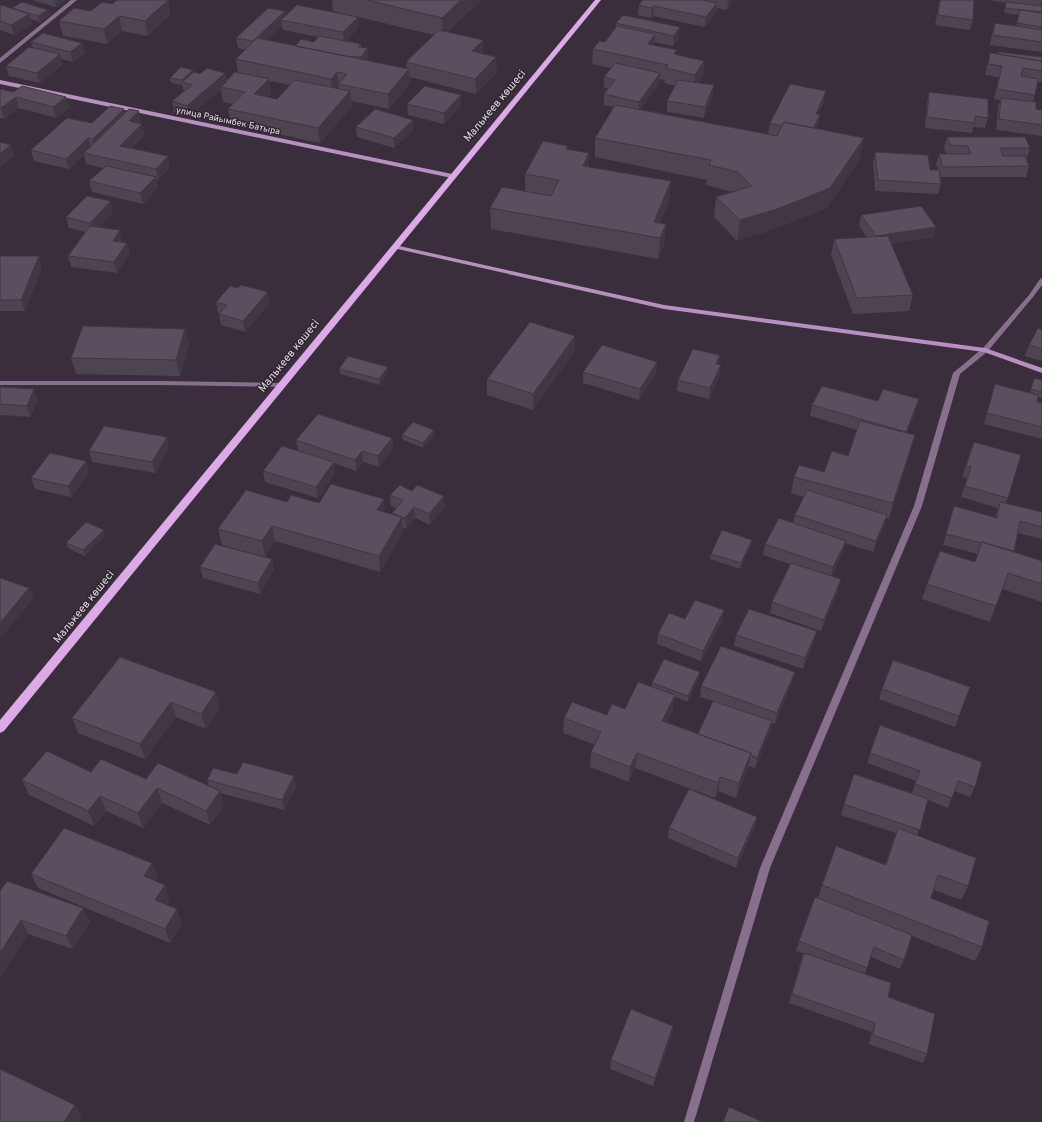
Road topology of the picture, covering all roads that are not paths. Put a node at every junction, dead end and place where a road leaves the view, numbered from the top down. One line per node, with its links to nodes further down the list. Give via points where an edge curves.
1 (74, 0): 3 (street)
2 (598, 0): 5 (main road, Малькеев көшесі)
3 (0, 61)
4 (0, 82): 5 (street, улица Райымбек Батыра)
5 (452, 176): 6 (main road, Малькеев көшесі)
6 (395, 247): 8 (street, via 664,307); 11 (main road, Малькеев көшесі)
7 (1042, 280): 8 (street)
8 (985, 350): 9 (street); 13 (street, via 957,373 918,506 765,868)
9 (1042, 371)
10 (0, 383): 11 (street)
11 (282, 385): 12 (main road, Малькеев көшесі)
12 (0, 728)
13 (689, 1122)

